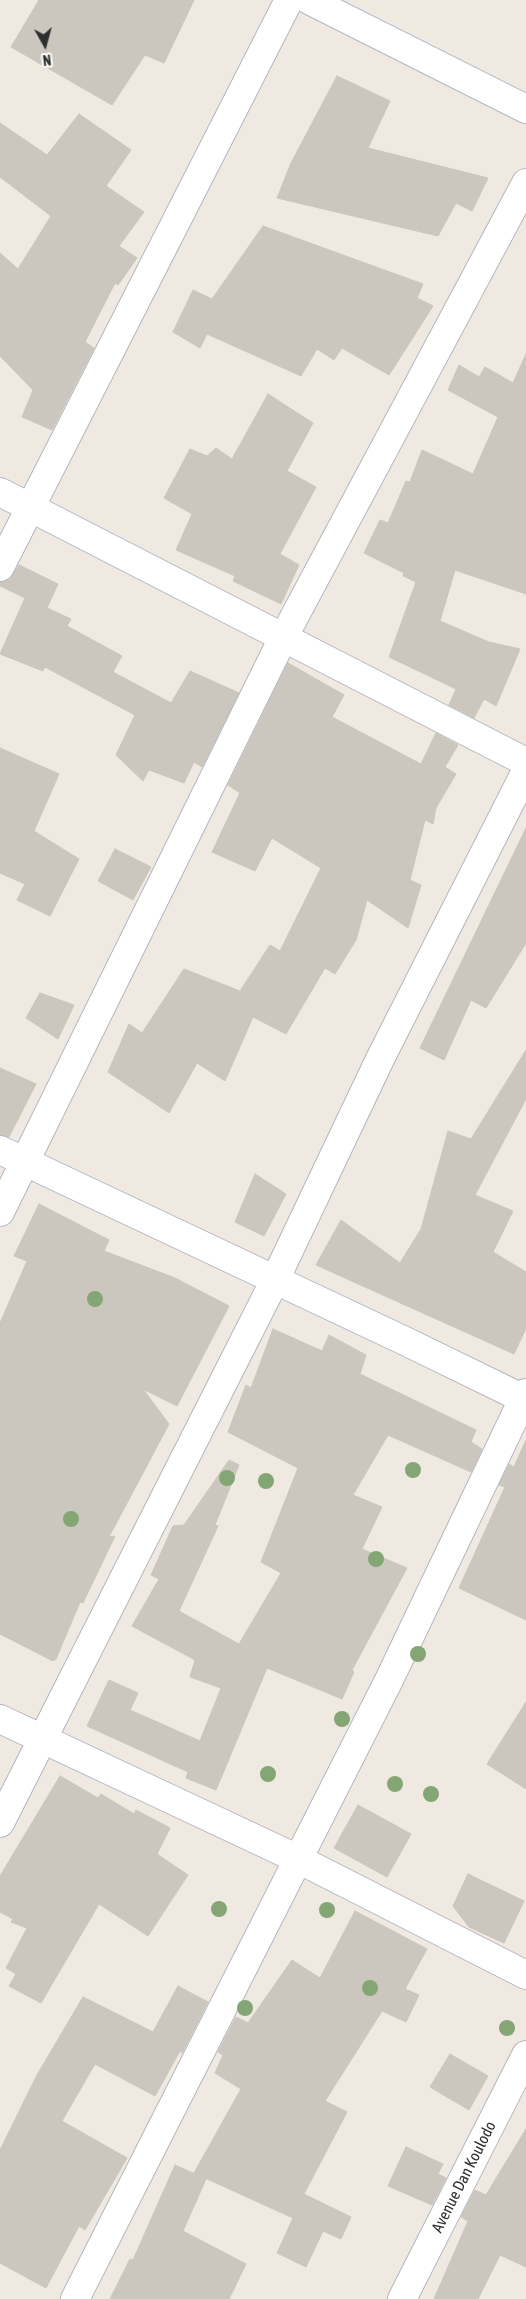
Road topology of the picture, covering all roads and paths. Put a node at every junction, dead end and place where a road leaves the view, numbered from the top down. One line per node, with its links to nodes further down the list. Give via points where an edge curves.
1 (289, 0): 6 (street)
2 (309, 0): 3 (street)
3 (526, 109)
4 (526, 183): 8 (street)
5 (0, 492): 6 (street)
6 (29, 507): 7 (street); 8 (street)
7 (0, 567)
8 (283, 638): 9 (street); 12 (street)
9 (526, 762)
10 (526, 771): 14 (street, via 381,1057)
11 (0, 1150): 12 (street)
12 (25, 1163): 13 (street); 14 (street)
13 (0, 1212)
14 (275, 1280): 15 (street); 17 (street)
15 (525, 1398): 19 (street, via 389,1680)
16 (0, 1720): 17 (street)
17 (42, 1740): 18 (street); 19 (street)
18 (0, 1823)
19 (298, 1859): 20 (street); 22 (street)
20 (526, 1975)
21 (526, 2055): 23 (street, Avenue Dan Koulodo)
22 (75, 2299)
23 (402, 2299)

